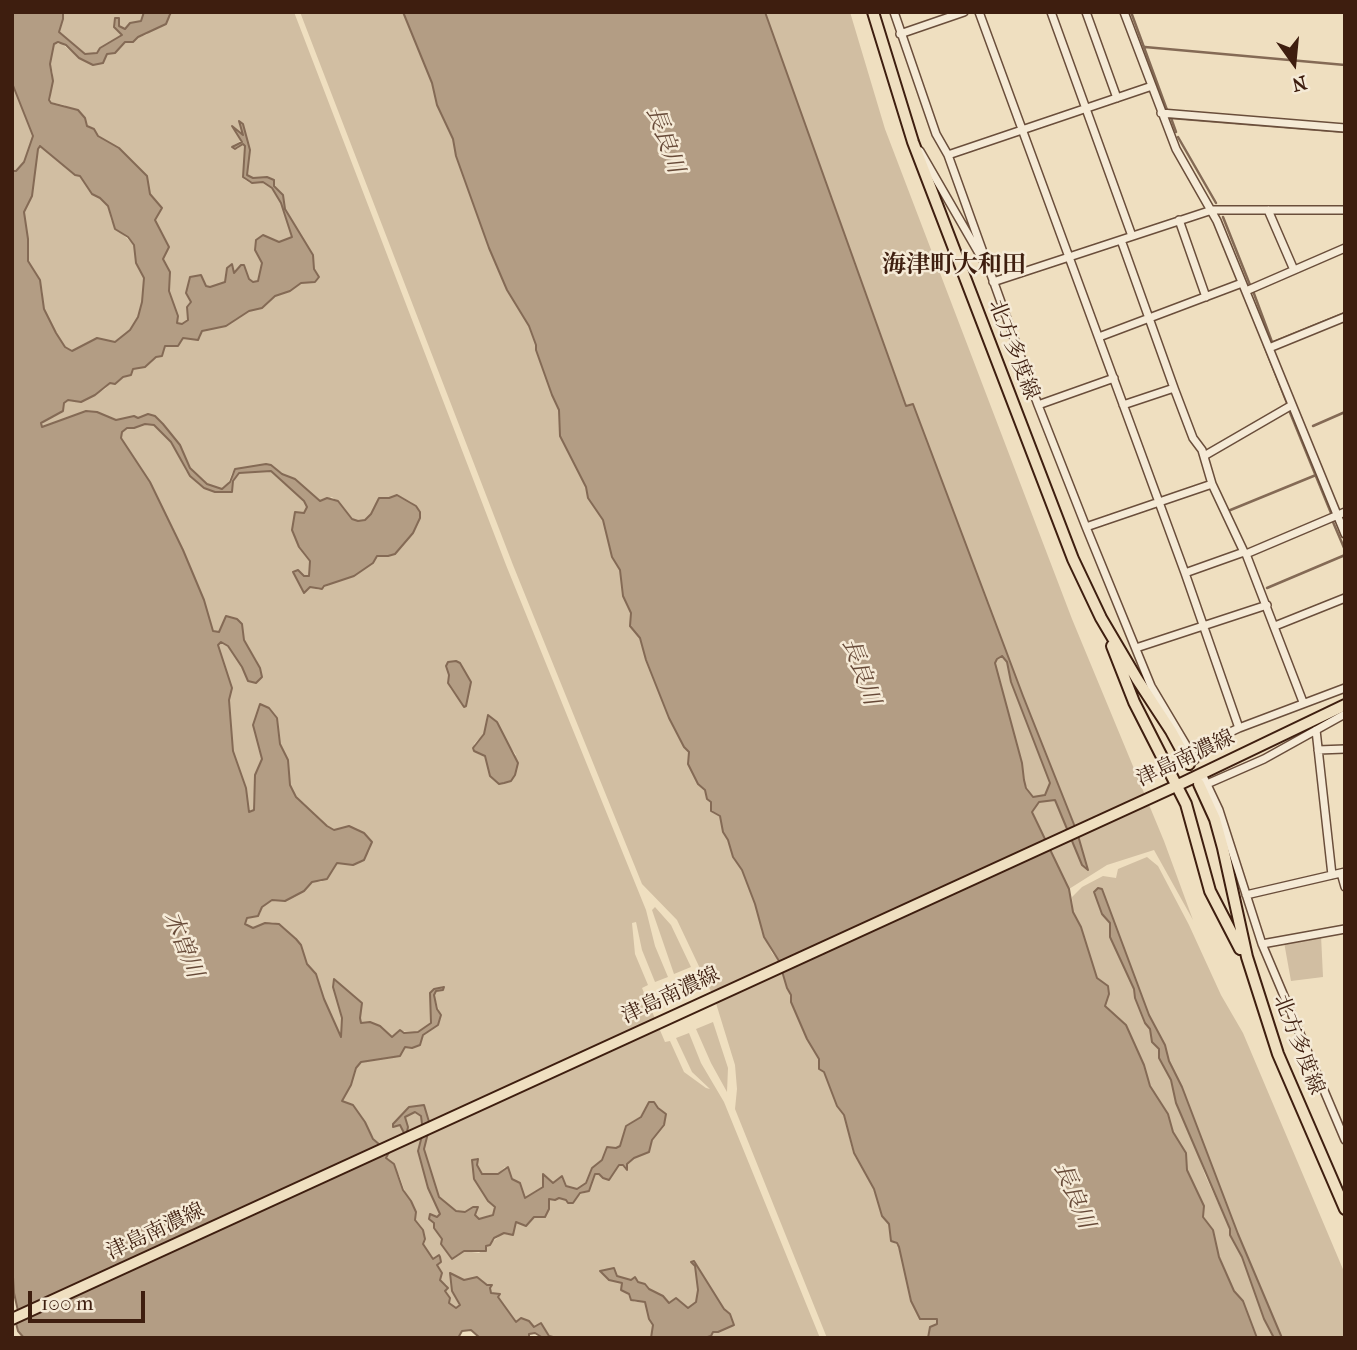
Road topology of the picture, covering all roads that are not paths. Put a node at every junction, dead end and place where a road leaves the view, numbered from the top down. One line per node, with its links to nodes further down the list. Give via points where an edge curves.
1 (873, 12): 15 (main road, 北方多度線)
2 (894, 12): 8 (street)
3 (964, 12): 8 (street)
4 (979, 12): 14 (street)
5 (1051, 12): 11 (street)
6 (1086, 12): 10 (street)
7 (1124, 12): 9 (street)
8 (900, 34): 16 (street)
9 (1152, 86): 10 (street); 12 (street)
10 (1117, 98): 11 (street)
11 (1086, 108): 14 (street); 21 (street)
12 (1161, 113): 13 (street); 17 (street)
13 (1345, 128)
14 (1022, 130): 16 (street); 24 (street)
15 (913, 142): 26 (street); 48 (main road, 北方多度線, via 1073,559)
16 (948, 155): 26 (street)
17 (1212, 210): 18 (street); 20 (street); 27 (street)
18 (1268, 210): 19 (street); 25 (street)
19 (1345, 210)
20 (1179, 220): 21 (street); 28 (street)
21 (1132, 236): 22 (street)
22 (1121, 240): 24 (street); 30 (street)
23 (1345, 248): 25 (street)
24 (1069, 257): 26 (street); 31 (street)
25 (1294, 270): 27 (street)
26 (993, 282): 35 (street)
27 (1244, 287): 28 (street); 32 (street)
28 (1206, 297): 30 (street)
29 (1345, 317): 32 (street)
30 (1149, 319): 31 (street); 34 (street)
31 (1099, 337): 33 (street)
32 (1269, 348): 37 (street)
33 (1114, 378): 35 (street); 36 (street)
34 (1174, 388): 36 (street); 38 (street)
35 (1038, 405): 42 (street)
36 (1123, 405): 40 (street)
37 (1292, 405): 38 (street); 41 (street)
38 (1204, 456): 39 (street)
39 (1212, 484): 40 (street); 44 (street)
40 (1159, 502): 42 (street); 45 (street)
41 (1341, 514): 43 (street); 44 (street)
42 (1086, 527): 51 (street)
43 (1345, 534)
44 (1245, 553): 45 (street); 47 (street)
45 (1185, 573): 49 (street)
46 (1345, 598): 50 (street)
47 (1267, 605): 49 (street); 50 (street)
48 (1101, 618): 61 (main road); 63 (main road, via 1134,702)
49 (1204, 626): 51 (street); 56 (street)
50 (1275, 626): 53 (street)
51 (1136, 648): 60 (street, via 1151,686)
52 (1345, 688): 53 (street)
53 (1303, 702): 56 (street)
54 (1345, 705): 63 (main road, 津島南濃線)
55 (1345, 713): 57 (street)
56 (1239, 728): 60 (street)
57 (1316, 730): 59 (street); 62 (street, via 1264,760)
58 (1345, 749): 59 (street)
59 (1318, 750): 64 (street)
60 (1190, 751): 61 (street)
61 (1192, 762)
62 (1203, 781): 66 (street, via 1219,810); 69 (main road)
63 (1176, 786): 69 (main road, via 1186,804 1210,891); 72 (main road, 津島南濃線)
64 (1339, 873): 65 (street); 66 (street)
65 (1345, 887)
66 (1246, 895): 68 (street)
67 (1345, 929): 68 (street)
68 (1262, 944): 70 (street)
69 (1250, 971): 71 (main road, 北方多度線, via 1278,1054)
70 (1345, 1140)
71 (1345, 1209)
72 (12, 1319)

